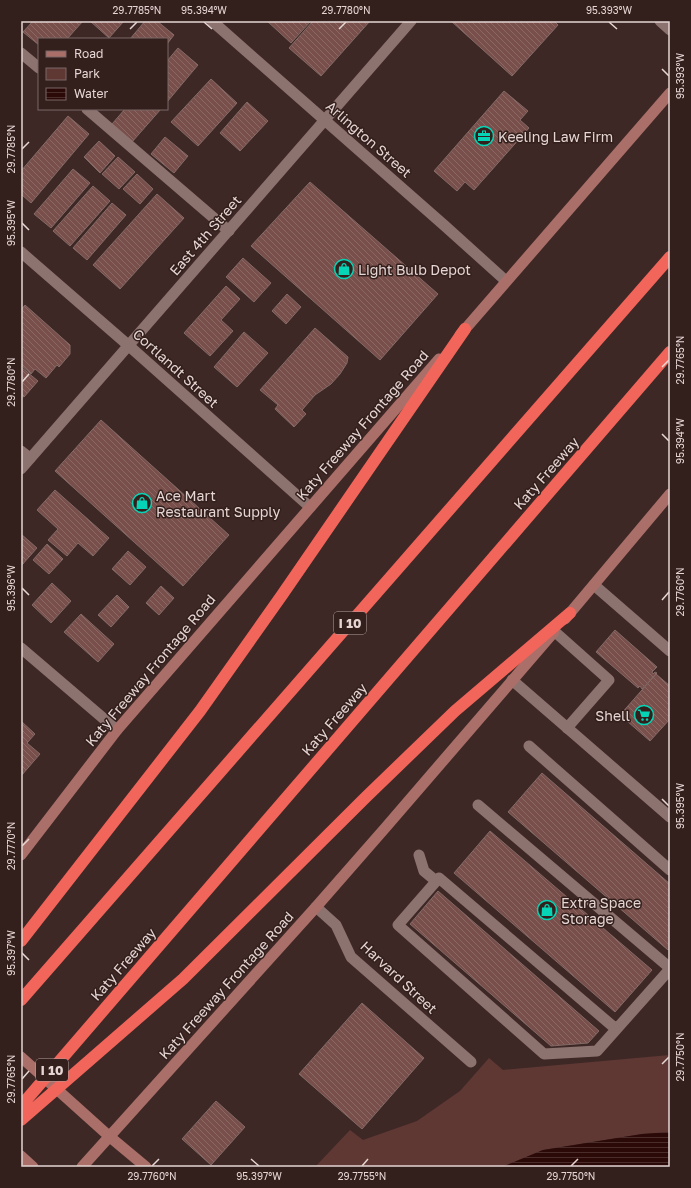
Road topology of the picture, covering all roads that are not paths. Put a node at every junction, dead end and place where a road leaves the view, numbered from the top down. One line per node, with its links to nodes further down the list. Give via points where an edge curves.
1 (212, 21): 9 (street, Arlington Street)
2 (411, 21): 9 (street, East 4th Street)
3 (660, 21): 4 (street)
4 (670, 30)
5 (21, 53): 6 (street)
6 (38, 67)
7 (670, 93): 13 (main road, Katy Freeway Frontage Road)
8 (88, 110): 10 (street)
9 (325, 120): 10 (street, East 4th Street); 13 (street, Arlington Street)
10 (229, 231): 15 (street, East 4th Street)
11 (21, 252): 15 (street, Cortlandt Street)
12 (670, 257): 40 (highway, I 10)
13 (506, 281): 14 (main road, Katy Freeway Frontage Road)
14 (465, 329): 21 (main road, Katy Freeway Frontage Road); 38 (highway, via 200,711)
15 (128, 345): 18 (street, East 4th Street); 21 (street, Cortlandt Street)
16 (670, 352): 44 (highway, Katy Freeway / I 10)
17 (21, 450): 18 (street)
18 (30, 458): 19 (street, East 4th Street)
19 (21, 469)
20 (670, 494): 22 (main road, Katy Freeway Frontage Road)
21 (310, 507): 29 (main road, Katy Freeway Frontage Road)
22 (594, 585): 23 (main road, Katy Freeway Frontage Road); 26 (street)
23 (570, 613): 24 (main road, Katy Freeway Frontage Road); 45 (highway, via 455,711 183,979)
24 (554, 632): 27 (main road, Katy Freeway Frontage Road); 28 (street, via 609,680)
25 (21, 648): 29 (street)
26 (670, 651)
27 (512, 680): 28 (street); 37 (main road, Katy Freeway Frontage Road)
28 (566, 728): 32 (street)
29 (117, 730): 33 (main road, Katy Freeway Frontage Road)
30 (530, 746): 35 (street)
31 (478, 805): 39 (street)
32 (670, 817)
33 (21, 855)
34 (419, 855): 36 (street, via 424,871)
35 (670, 870)
36 (436, 881): 41 (street, via 439,878); 41 (street, via 398,925 544,1054 597,1051)
37 (316, 907): 43 (street, Harvard Street, via 336,925 351,957); 46 (main road, Katy Freeway Frontage Road)
38 (21, 941)
39 (670, 968): 41 (street)
40 (21, 1000)
41 (616, 1029)
42 (21, 1057): 46 (main road)
43 (471, 1062)
44 (21, 1106)
45 (21, 1120)
46 (110, 1137): 49 (main road, Katy Freeway Frontage Road); 50 (main road)
47 (21, 1156): 48 (main road)
48 (33, 1167)
49 (82, 1167)
50 (146, 1167)

